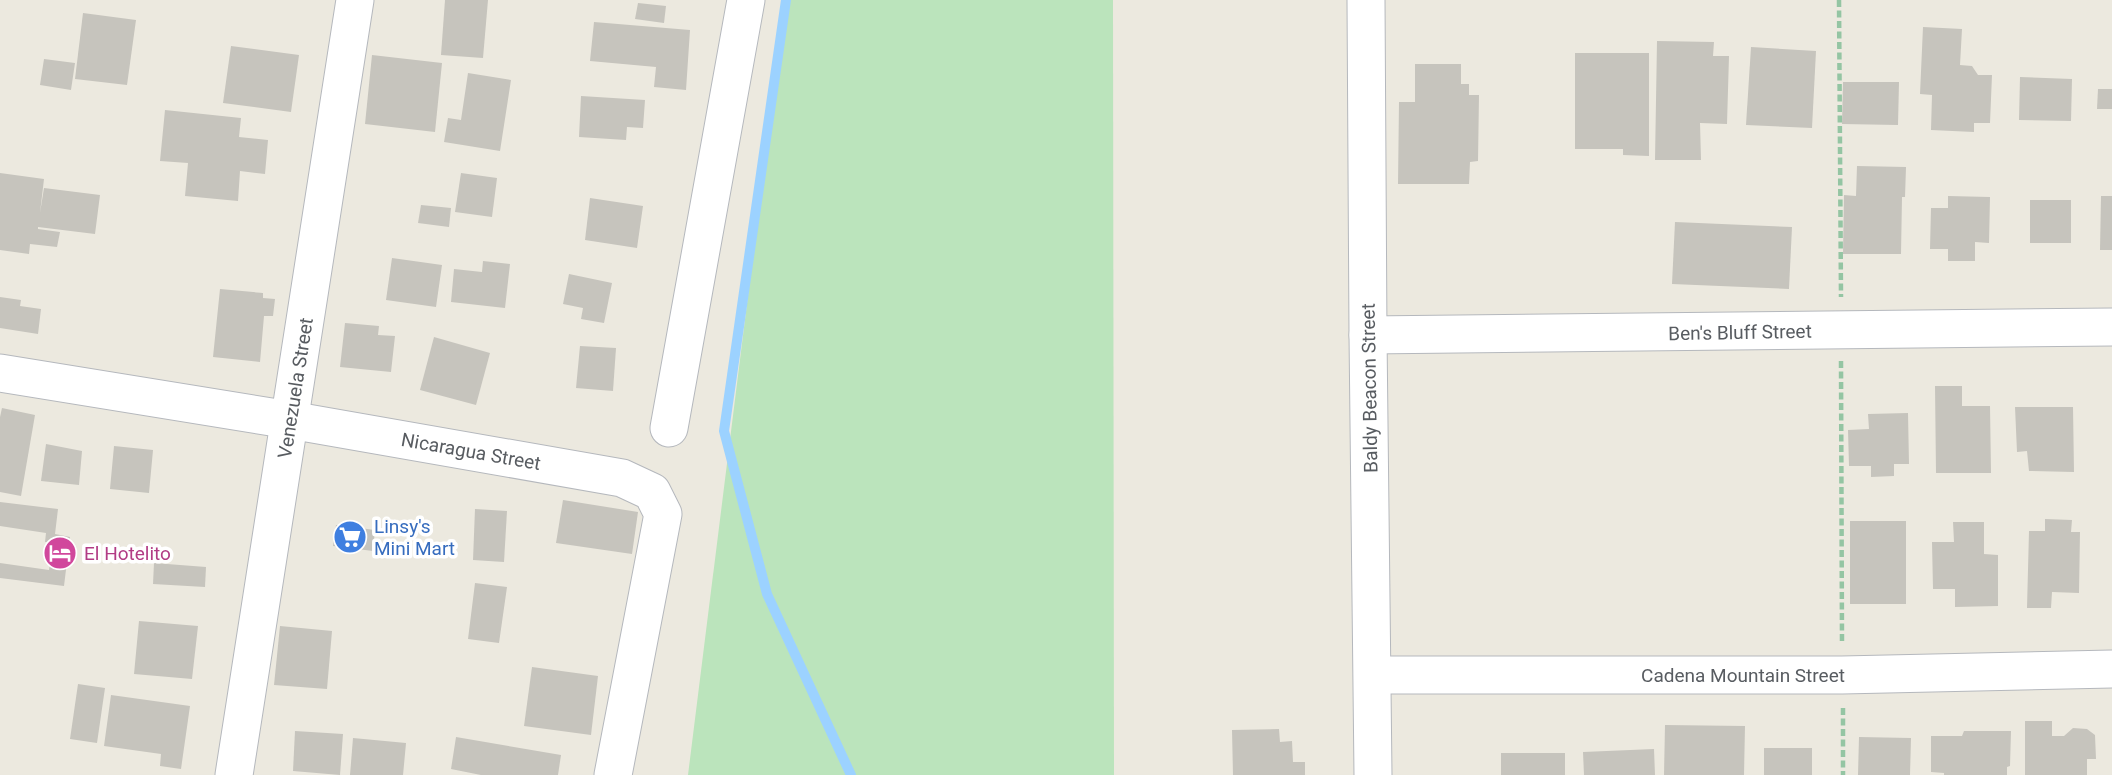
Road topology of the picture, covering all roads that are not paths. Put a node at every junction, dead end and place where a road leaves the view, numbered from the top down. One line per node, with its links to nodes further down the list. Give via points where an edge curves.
1 (355, 0): 7 (street, Venezuela Street)
2 (746, 0): 8 (street)
3 (1366, 0): 5 (street, Baldy Beacon Street)
4 (2112, 327): 5 (street, Ben's Bluff Street)
5 (1367, 335): 10 (street, Baldy Beacon Street)
6 (0, 373): 7 (street, Nicaragua Street)
7 (290, 420): 11 (street, Venezuela Street); 12 (street, Nicaragua Street, via 622,478 652,492 663,514)
8 (669, 428)
9 (2112, 670): 10 (street, Cadena Mountain Street)
10 (1373, 675): 13 (street, Baldy Beacon Street)
11 (234, 775)
12 (613, 775)
13 (1373, 775)

